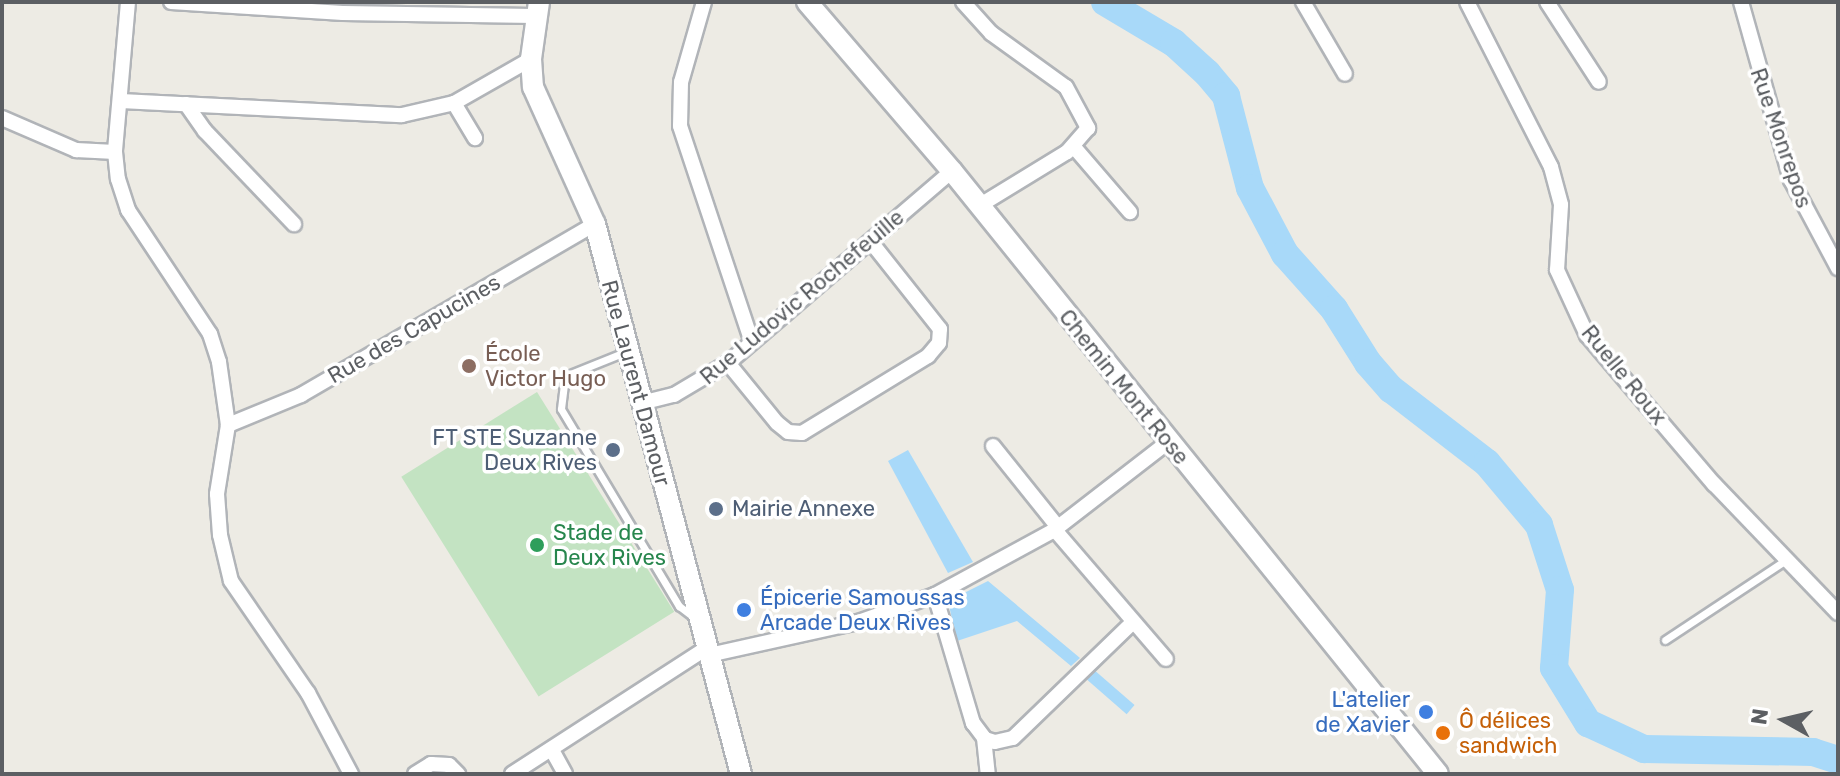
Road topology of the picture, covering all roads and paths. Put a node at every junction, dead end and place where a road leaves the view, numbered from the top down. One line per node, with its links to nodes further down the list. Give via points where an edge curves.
1 (128, 2): 14 (street)
2 (171, 2): 10 (street, via 343,13)
3 (704, 2): 28 (street, via 681,82 680,126)
4 (963, 2): 19 (street, via 991,33 1066,87 1088,128)
5 (1303, 2): 12 (street)
6 (1547, 2): 13 (street)
7 (1741, 2): 27 (street, Rue Monrepos, via 1791,180)
8 (813, 4): 21 (street, Chemin Mont Rose)
9 (1474, 5): 36 (street, Ruelle Roux, via 1551,167 1561,205 1557,270 1587,335 1714,484)
10 (536, 9): 11 (street, Rue Laurent Damour)
11 (531, 59): 15 (street); 25 (street, Rue Laurent Damour, via 542,110)
12 (1345, 74)
13 (1599, 82)
14 (121, 101): 16 (street); 20 (street)
15 (454, 103): 16 (street, via 402,115); 18 (street)
16 (186, 104): 24 (street)
17 (2, 118): 20 (street, via 76,150)
18 (475, 138)
19 (1074, 147): 22 (street); 23 (street)
20 (115, 152): 32 (street, via 128,210 210,334)
21 (952, 171): 22 (street, Chemin Mont Rose); 26 (street, Rue Ludovic Rochefeuille)
22 (979, 206): 33 (street, Chemin Mont Rose)
23 (1130, 212)
24 (294, 224)
25 (595, 224): 29 (street, Rue Laurent Damour); 32 (street, Rue des Capucines, via 301,395)
26 (871, 242): 28 (street, Rue Ludovic Rochefeuille); 30 (street, via 940,329 939,343 928,356 802,433 788,432 777,423)
27 (1838, 268)
28 (751, 340): 30 (street, Rue Ludovic Rochefeuille)
29 (627, 351): 31 (street, Rue Laurent Damour); 39 (lane, via 565,376 561,409 679,606)
30 (728, 363): 31 (street, Rue Ludovic Rochefeuille, via 674,395)
31 (641, 403): 39 (street, Rue Laurent Damour)
32 (228, 425): 46 (street, via 217,494 231,581 317,707)
33 (1168, 442): 35 (street); 53 (street, Chemin Mont Rose)
34 (993, 446): 35 (street)
35 (1057, 529): 37 (street); 40 (street)
36 (1788, 559): 38 (street, Ruelle Roux); 41 (lane)
37 (935, 595): 42 (street, via 858,622); 44 (street, via 973,723)
38 (1838, 613)
39 (700, 621): 42 (street, Rue Laurent Damour)
40 (1131, 624): 43 (street); 44 (street, via 1013,738)
41 (1665, 640)
42 (708, 652): 45 (street); 51 (street, Rue Laurent Damour)
43 (1166, 659)
44 (984, 738): 52 (street)
45 (553, 752): 49 (street); 50 (street)
46 (351, 774)
47 (415, 774): 48 (street, via 431,764 449,765)
48 (458, 774)
49 (512, 774)
50 (565, 774)
51 (741, 774)
52 (988, 774)
53 (1438, 774)

